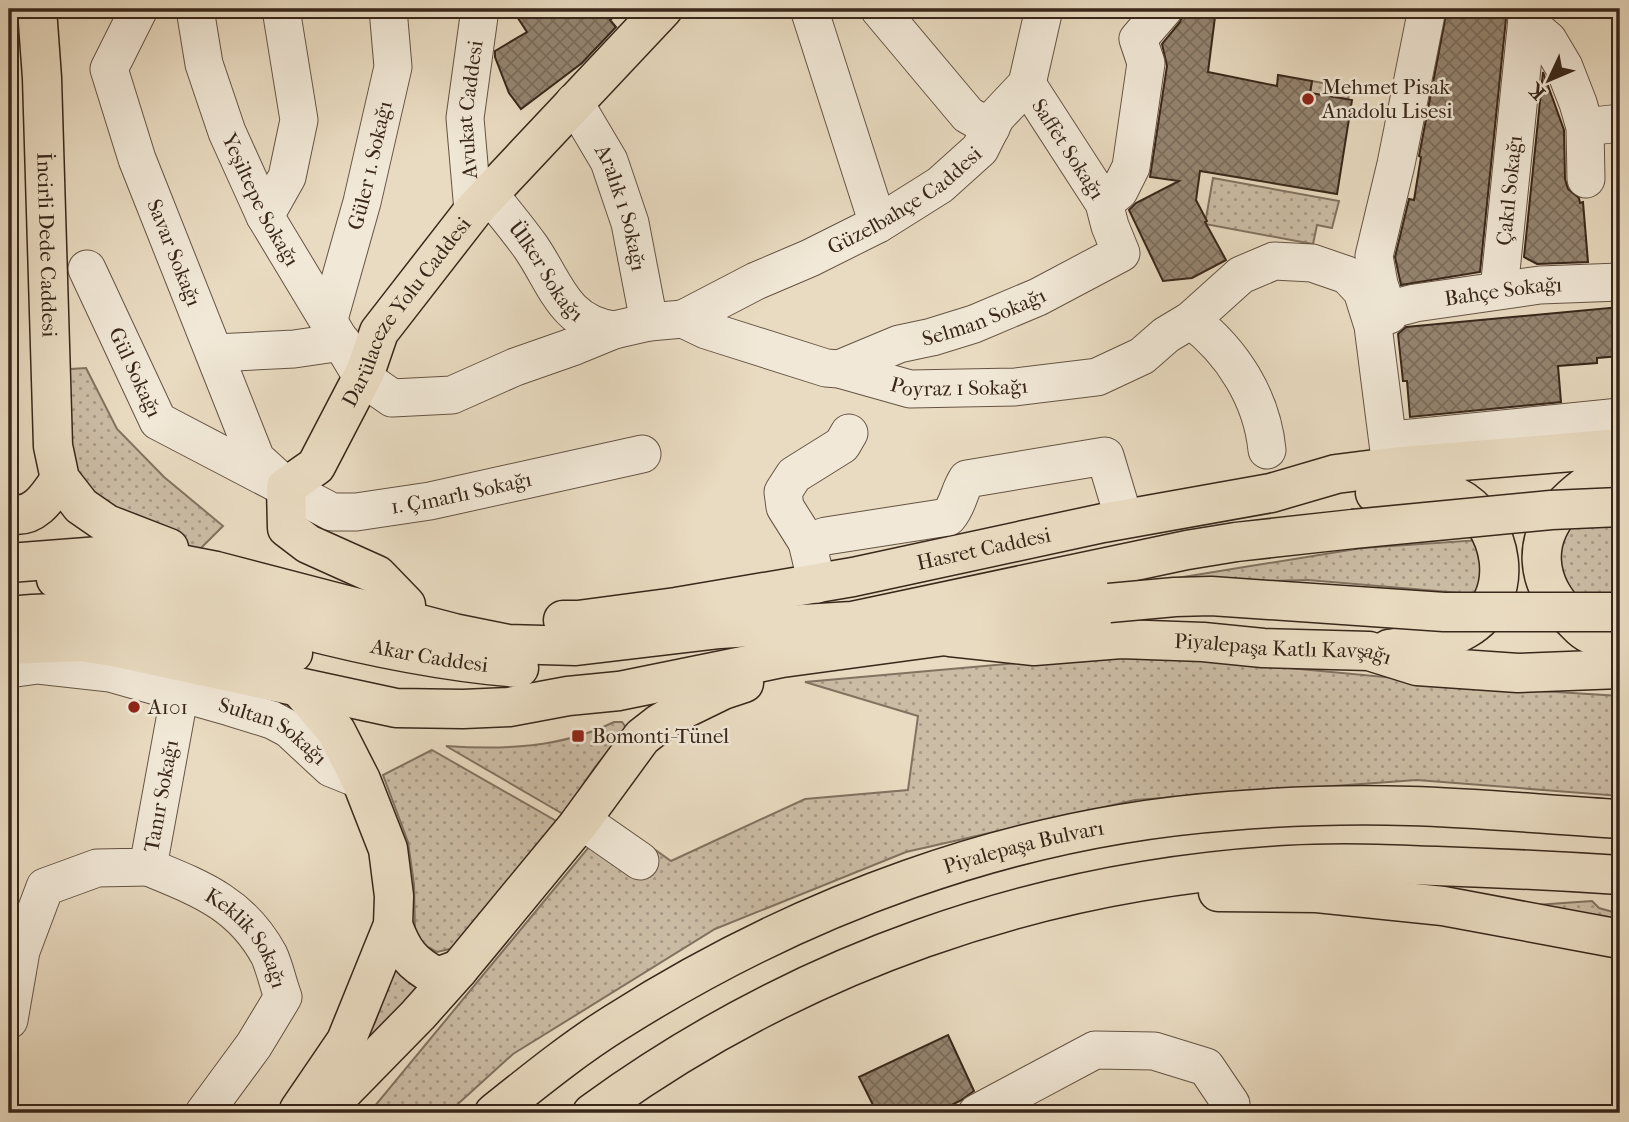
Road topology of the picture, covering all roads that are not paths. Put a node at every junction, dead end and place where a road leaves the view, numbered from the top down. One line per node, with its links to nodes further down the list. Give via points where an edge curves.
1 (37, 9): 41 (main road, İncirli Dede Caddesi, via 53,446)
2 (139, 9): 31 (street, Savar Sokağı, via 109,69 137,159)
3 (195, 9): 21 (street, Yeşiltepe Sokağı, via 204,64 227,132)
4 (281, 9): 21 (street, via 299,120 287,177)
5 (388, 9): 30 (street, Güler 1. Sokağı, via 393,67)
6 (480, 9): 19 (street, Avukat Caddesi, via 465,118)
7 (663, 9): 15 (main road, Darülaceze Yolu Caddesi)
8 (809, 9): 22 (street)
9 (879, 9): 17 (street, via 968,116)
10 (1164, 9): 20 (street, via 1138,39 1146,63 1131,167 1119,191)
11 (1427, 9): 27 (street, via 1374,256)
12 (1041, 11): 14 (street)
13 (1527, 16): 16 (street); 26 (street, Çakıl Sokağı)
14 (1027, 85): 17 (street, Güzelbahçe Caddesi); 20 (street, Saffet Sokağı)
15 (574, 102): 19 (main road, Darülaceze Yolu Caddesi); 29 (street, Aralık 1 Sokağı, via 609,162 629,223)
16 (1603, 125): 18 (street)
17 (991, 128): 22 (street, Güzelbahçe Caddesi, via 979,149 940,185)
18 (1586, 179)
19 (481, 203): 29 (street, Ülker Sokağı, via 529,245 569,309 586,322 597,327); 33 (main road, Darülaceze Yolu Caddesi, via 379,332)
20 (1104, 203): 23 (street, Saffet Sokağı)
21 (265, 216): 30 (street, Yeşiltepe Sokağı)
22 (878, 224): 29 (street, Güzelbahçe Caddesi, via 810,258)
23 (1121, 253): 32 (street, Selman Sokağı, via 1038,297 974,324 899,344)
24 (87, 269): 42 (street, Gül Sokağı, via 158,421)
25 (1620, 282): 26 (street, Bahçe Sokağı)
26 (1499, 290): 27 (street, Bahçe Sokağı)
27 (1388, 310): 38 (street)
28 (1191, 320): 32 (street, Poyraz 1 Sokağı, via 1142,356 1097,377 1065,383 910,388); 37 (street, via 1221,346 1246,380 1265,430); 38 (street, Poyraz 1 Sokağı, via 1241,275 1274,261 1312,263 1347,275 1362,291 1373,326)
29 (649, 323): 32 (street, Poyraz 1 Sokağı, via 706,330); 33 (street, via 515,367 452,395 392,398)
30 (335, 331): 31 (street, via 294,349); 33 (street, Yeşiltepe Sokağı)
31 (215, 353): 42 (street, Savar Sokağı, via 256,459)
32 (839, 369)
33 (362, 377): 42 (main road, Darülaceze Yolu Caddesi, via 316,466)
34 (1620, 416): 38 (street, Hasret Caddesi)
35 (849, 433): 47 (street, via 842,445 794,475 783,492 786,507)
36 (1620, 448): 38 (main road, Hasret Caddesi)
37 (1266, 450)
38 (1396, 453): 43 (main road, Hasret Caddesi)
39 (642, 454): 42 (street, 1. Çınarlı Sokağı, via 430,501 356,512 332,512)
40 (1620, 471): 59 (main road, via 1599,477 1553,516 1543,541 1542,571 1550,594 1588,634)
41 (60, 479): 45 (main road, via 40,506 29,513); 49 (main road, via 81,506 107,524)
42 (286, 487): 53 (main road, via 287,528 308,544 377,575)
43 (1271, 493): 46 (main road, Hasret Caddesi); 60 (main road, via 1346,496 1440,491 1467,504 1494,539 1501,561 1500,581 1482,617 1445,640)
44 (1620, 507): 56 (main road, bridge, via 1236,542)
45 (9, 513)
46 (1124, 519): 47 (street, via 1105,456 967,479 957,507 948,517); 51 (main road, Hasret Caddesi)
47 (807, 542): 51 (street)
48 (9, 563): 49 (main road, via 128,556)
49 (216, 571): 52 (main road)
50 (9, 579): 56 (main road, Akar Caddesi, via 108,583 432,658 528,668 618,667)
51 (817, 584): 53 (main road, Hasret Caddesi, via 578,620 478,616)
52 (345, 603): 53 (main road, Hasret Caddesi); 56 (main road, via 454,633 531,645 576,646 720,629)
53 (406, 605)
54 (1620, 612): 57 (main road, bridge, via 1444,612 1211,596 998,615)
55 (9, 616): 66 (main road, Akar Caddesi, via 74,612 144,620 435,681)
56 (852, 621)
57 (945, 636): 60 (main road, Piyalepaşa Katlı Kavşağı, via 1034,646 1121,639); 61 (main road)
58 (9, 645): 64 (main road, via 80,642)
59 (1620, 646)
60 (1369, 651): 63 (main road, Piyalepaşa Katlı Kavşağı, via 1417,666 1450,669 1518,673)
61 (782, 658): 66 (main road, via 619,691); 69 (main road, via 769,676 723,690 642,737)
62 (9, 669): 65 (street, via 38,665 110,674)
63 (1620, 669)
64 (300, 689): 66 (main road, via 423,709 509,707); 67 (main road, via 336,732)
65 (180, 692): 67 (street, Sultan Sokağı, via 272,720 289,729 331,768); 71 (street, Tanır Sokağı)
66 (568, 696)
67 (360, 780): 74 (main road, via 388,849)
68 (1620, 819): 82 (main road, Piyalepaşa Bulvarı, via 1408,806 1322,807 1228,811 1038,840 900,882 742,950 613,1024)
69 (581, 820): 70 (street); 76 (main road)
70 (640, 861)
71 (148, 867): 77 (street, Tanır Sokağı, via 97,868 45,887 21,951); 79 (street, Keklik Sokağı, via 199,888 237,912 269,956 283,997)
72 (1620, 875): 73 (main road, via 1336,863)
73 (1122, 883): 75 (main road, via 1224,893 1317,893 1443,906); 83 (main road, via 993,915 873,955 719,1031)
74 (393, 925): 76 (main road, via 401,948 420,968 438,976); 80 (main road, via 346,1041)
75 (1620, 939)
76 (459, 969): 81 (main road)
77 (9, 1020)
78 (1236, 1110): 84 (street, via 1206,1067 1154,1051 1095,1050)
79 (204, 1113)
80 (296, 1113)
81 (322, 1113)
82 (494, 1113)
83 (592, 1113)
84 (977, 1113)

